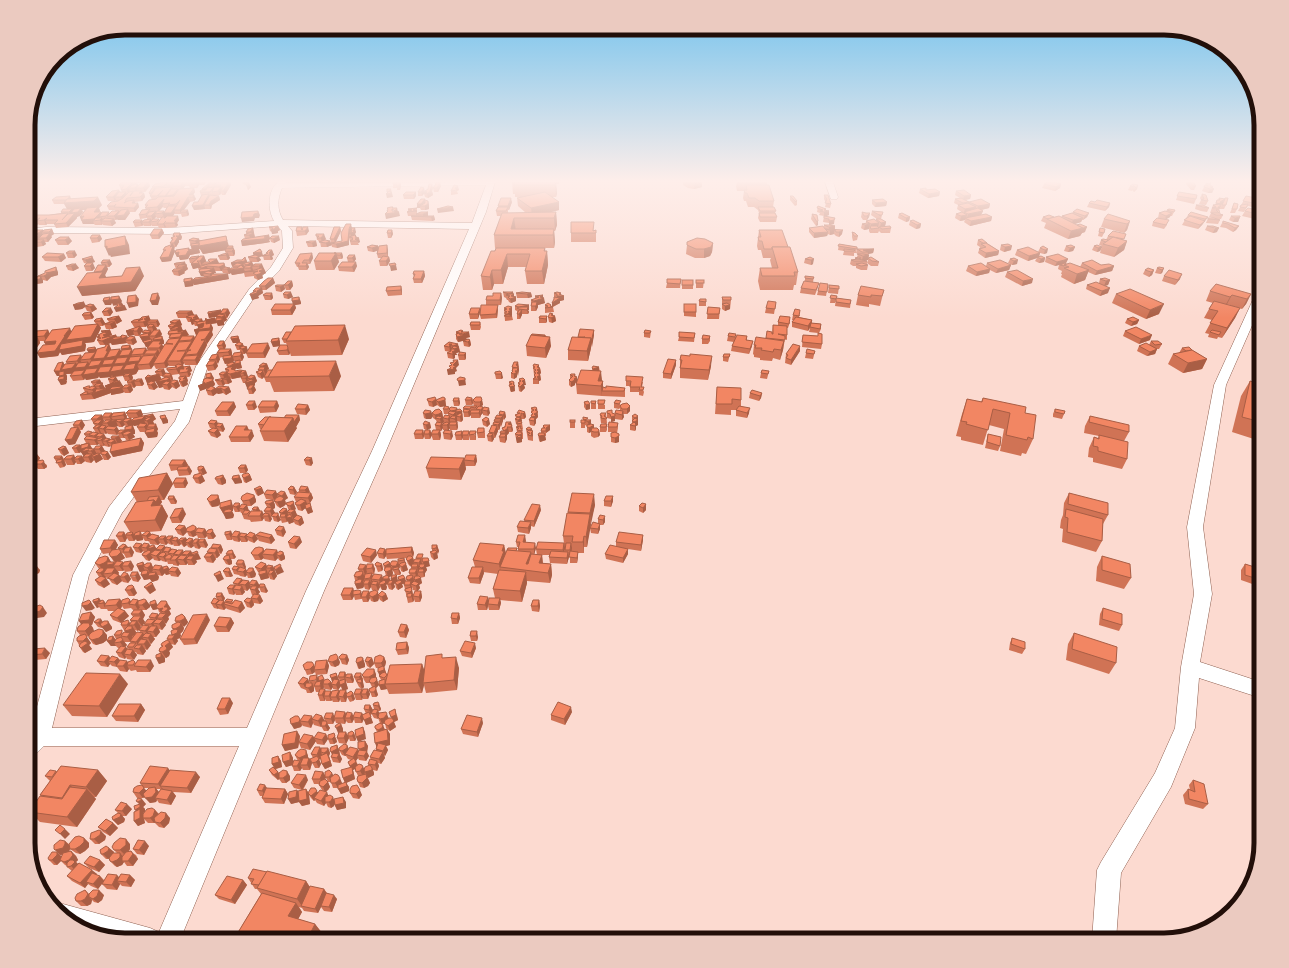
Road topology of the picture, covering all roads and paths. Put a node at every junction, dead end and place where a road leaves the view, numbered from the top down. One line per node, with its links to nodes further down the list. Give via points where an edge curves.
1 (222, 227): 4 (street, via 169,231)
2 (283, 227): 6 (street, via 288,248 275,269 254,290 202,366)
3 (474, 227): 10 (street)
4 (35, 231)
5 (1254, 309): 8 (street, via 1220,385 1195,527 1203,594)
6 (189, 404): 7 (street); 11 (street, via 182,422 115,511 81,575)
7 (35, 422)
8 (1190, 667): 9 (street); 16 (street, via 1185,728 1163,780 1109,870)
9 (1254, 688)
10 (254, 736): 12 (street); 15 (street)
11 (35, 738)
12 (35, 742)
13 (79, 920): 14 (street)
14 (124, 933)
15 (171, 933)
16 (1106, 933)

